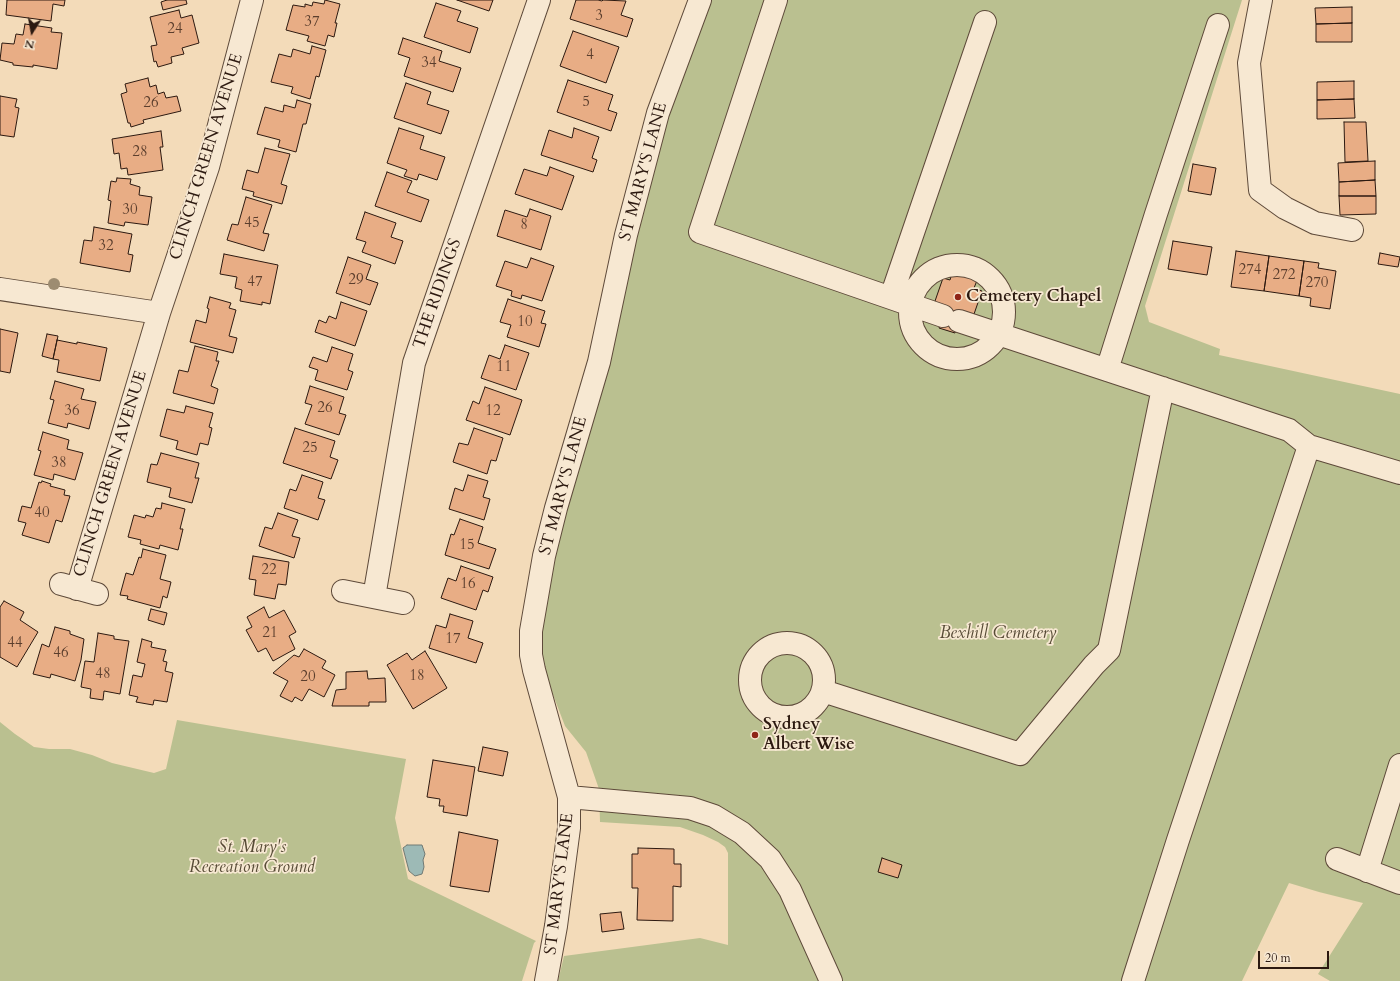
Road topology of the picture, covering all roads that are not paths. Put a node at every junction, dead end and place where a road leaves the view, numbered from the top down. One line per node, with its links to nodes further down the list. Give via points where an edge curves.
1 (252, 0): 11 (street, CLINCH GREEN AVENUE, via 208,167)
2 (539, 0): 19 (street, THE RIDINGS, via 414,363)
3 (700, 0): 23 (street, ST MARY'S LANE, via 658,113 626,236 599,362 544,556 531,631 534,670)
4 (776, 0): 10 (street, via 700,232)
5 (1261, 0): 8 (street, via 1249,63 1260,190 1285,208 1315,223)
6 (985, 22): 10 (street)
7 (1218, 25): 13 (street)
8 (1352, 230)
9 (0, 289): 11 (street)
10 (900, 301): 12 (street); 12 (street, via 910,318 915,335 926,348 941,357 958,360 975,356 990,346); 12 (street, via 935,271 954,265 973,268 990,278 1001,294 1004,314)
11 (159, 313): 17 (street, CLINCH GREEN AVENUE)
12 (999, 335): 13 (street)
13 (1107, 370): 14 (street)
14 (1163, 388): 15 (street, via 1289,430); 21 (street, via 1109,650 1094,664 1020,754)
15 (1309, 446): 16 (street); 29 (street, via 1178,840)
16 (1400, 472)
17 (78, 589)
18 (343, 591): 19 (street)
19 (374, 597): 20 (street)
20 (403, 603)
21 (823, 691)
22 (1400, 765): 25 (street)
23 (569, 797): 27 (street, ST MARY'S LANE, via 569,828); 28 (street, via 690,808 714,816 742,834 770,859 790,890)
24 (1337, 859): 25 (street)
25 (1367, 871): 26 (street)
26 (1400, 883)
27 (546, 981)
28 (831, 981)
29 (1134, 981)

